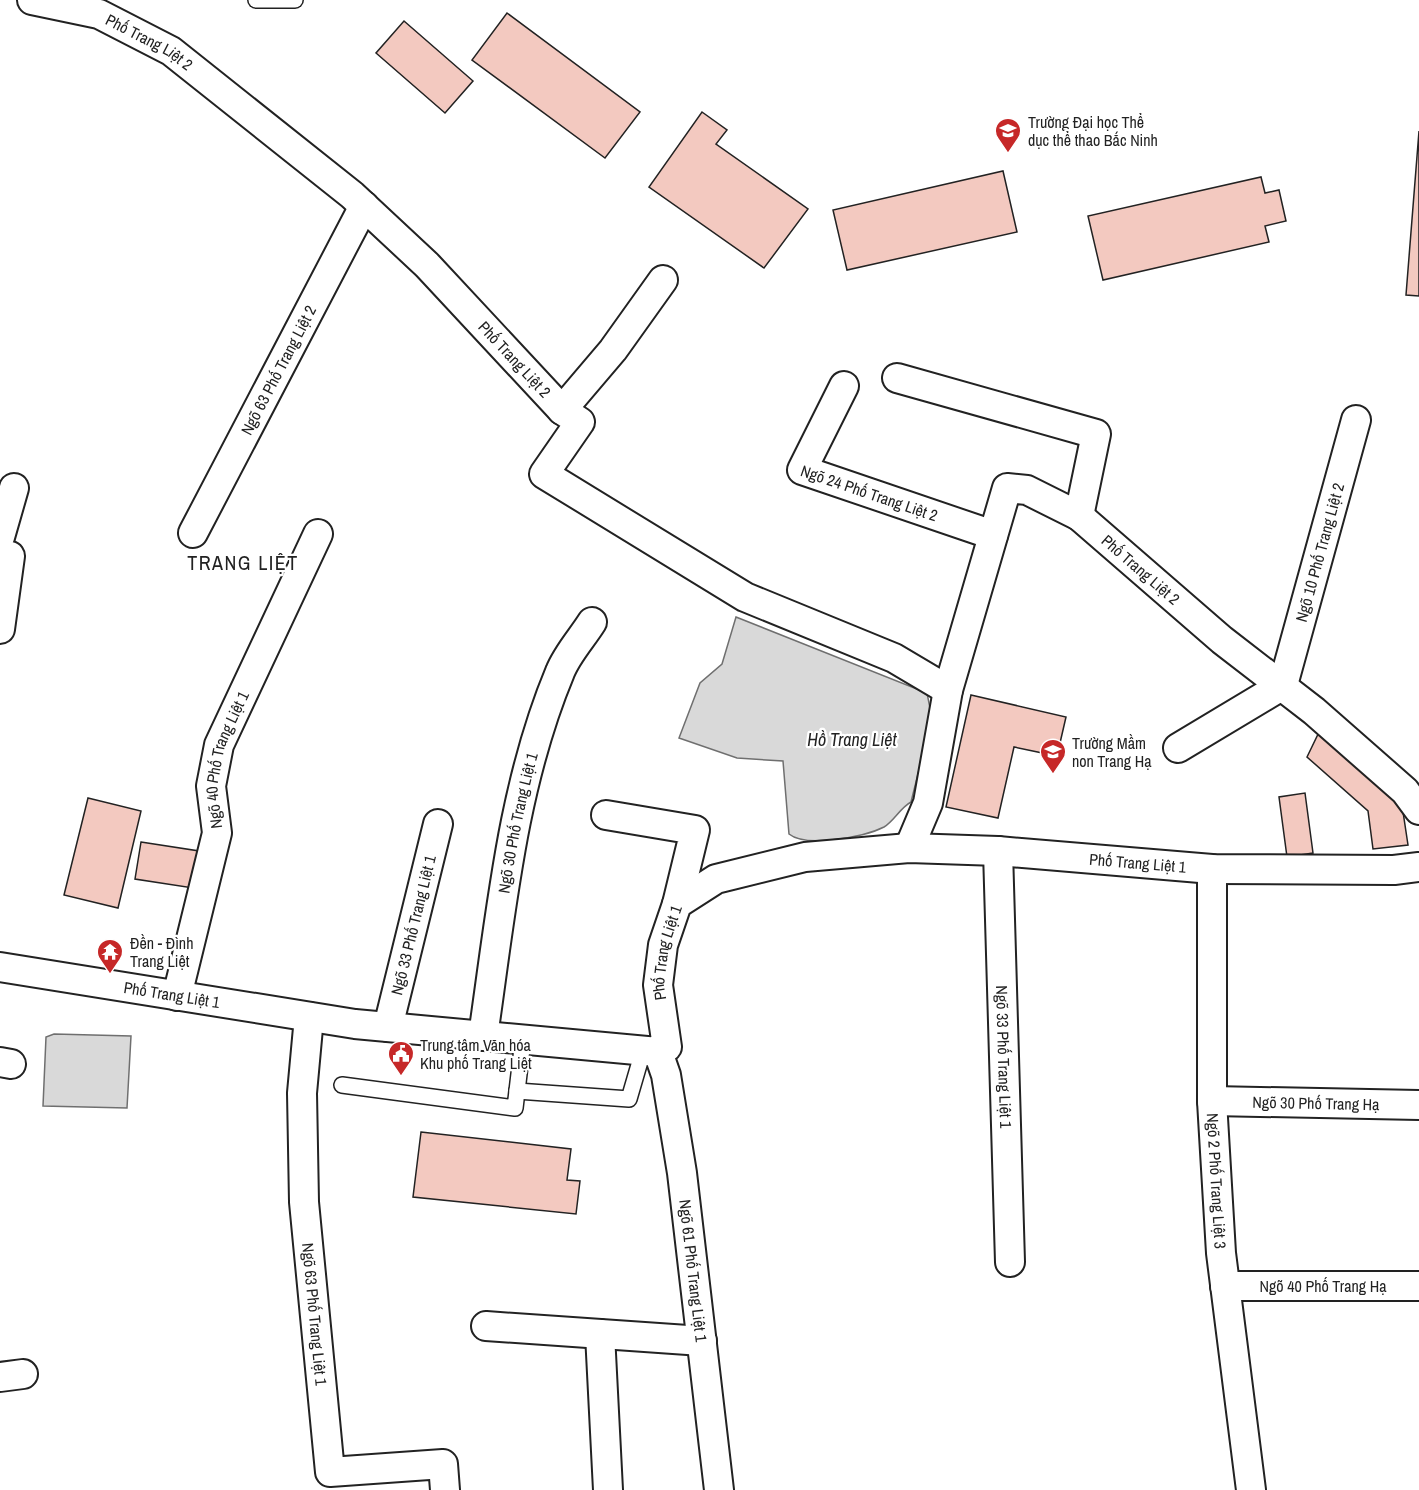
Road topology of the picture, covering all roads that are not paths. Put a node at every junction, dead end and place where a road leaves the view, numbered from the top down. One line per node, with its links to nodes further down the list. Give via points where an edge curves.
1 (32, 0): 4 (street, Phố Trang Liệt 2, via 99,14 171,51)
2 (256, 0): 3 (lane)
3 (295, 0)
4 (364, 206): 8 (street, Phố Trang Liệt 2, via 427,265); 12 (street, Ngõ 63 Phố Trang Liệt 2)
5 (663, 280): 8 (street, via 613,350)
6 (897, 378): 11 (street, via 1096,434)
7 (844, 386): 14 (street, Ngõ 24 Phố Trang Liệt 2, via 802,470)
8 (562, 410): 20 (street, Phố Trang Liệt 2, via 580,422 544,474 745,597 894,658)
9 (1356, 420): 19 (street, Ngõ 10 Phố Trang Liệt 2)
10 (14, 488): 15 (street)
11 (1079, 516): 14 (street, Phố Trang Liệt 2, via 1027,490 1007,488); 19 (street, Phố Trang Liệt 2, via 1221,640)
12 (194, 533)
13 (318, 534): 31 (street, Ngõ 40 Phố Trang Liệt 1, via 219,744 211,786 217,833)
14 (993, 535): 20 (street, Phố Trang Liệt 2)
15 (0, 537)
16 (0, 554): 18 (street, via 10,556)
17 (592, 622): 34 (street, Ngõ 30 Phố Trang Liệt 1, via 561,670 515,819)
18 (0, 629)
19 (1283, 685): 21 (street); 22 (street, Phố Trang Liệt 2, via 1405,791)
20 (948, 690): 25 (street, Phố Trang Liệt 2, via 928,803)
21 (1178, 748)
22 (1419, 810)
23 (606, 815): 29 (street, via 695,830)
24 (438, 824): 33 (street, Ngõ 33 Phố Trang Liệt 1)
25 (909, 848): 26 (street, Phố Trang Liệt 1); 29 (street, Phố Trang Liệt 1, via 805,857 716,879)
26 (998, 850): 28 (street, Phố Trang Liệt 1); 41 (street, Ngõ 33 Phố Trang Liệt 1)
27 (1419, 867): 28 (street, Phố Trang Liệt 1)
28 (1212, 868): 39 (street, Ngõ 2 Phố Trang Liệt 3)
29 (677, 904): 36 (street, Phố Trang Liệt 1, via 663,945 658,985 667,1047)
30 (0, 968): 31 (street, Phố Trang Liệt 1)
31 (177, 996): 32 (street, Phố Trang Liệt 1)
32 (309, 1017): 33 (street, Phố Trang Liệt 1); 47 (street, Ngõ 63 Phố Trang Liệt 1, via 302,1093 304,1202 330,1472 443,1464)
33 (388, 1028): 34 (street, Phố Trang Liệt 1)
34 (483, 1036): 35 (street, Phố Trang Liệt 1)
35 (524, 1040): 36 (street, Phố Trang Liệt 1); 38 (lane)
36 (651, 1051): 38 (lane, via 629,1099); 46 (street, Ngõ 61 Phố Trang Liệt 1, via 666,1075)
37 (342, 1085): 38 (lane, via 515,1107)
38 (517, 1091)
39 (1212, 1101): 40 (street, Ngõ 30 Phố Trang Hạ); 42 (street, Ngõ 2 Phố Trang Liệt 3)
40 (1419, 1105)
41 (1010, 1262)
42 (1225, 1286): 43 (street, Ngõ 40 Phố Trang Hạ); 50 (street, Ngõ 2 Phố Trang Liệt 3)
43 (1419, 1286)
44 (486, 1326): 45 (street)
45 (600, 1335): 46 (street); 48 (street)
46 (702, 1341): 49 (street, Ngõ 61 Phố Trang Liệt 1)
47 (445, 1490)
48 (608, 1490)
49 (719, 1490)
50 (1251, 1490)

